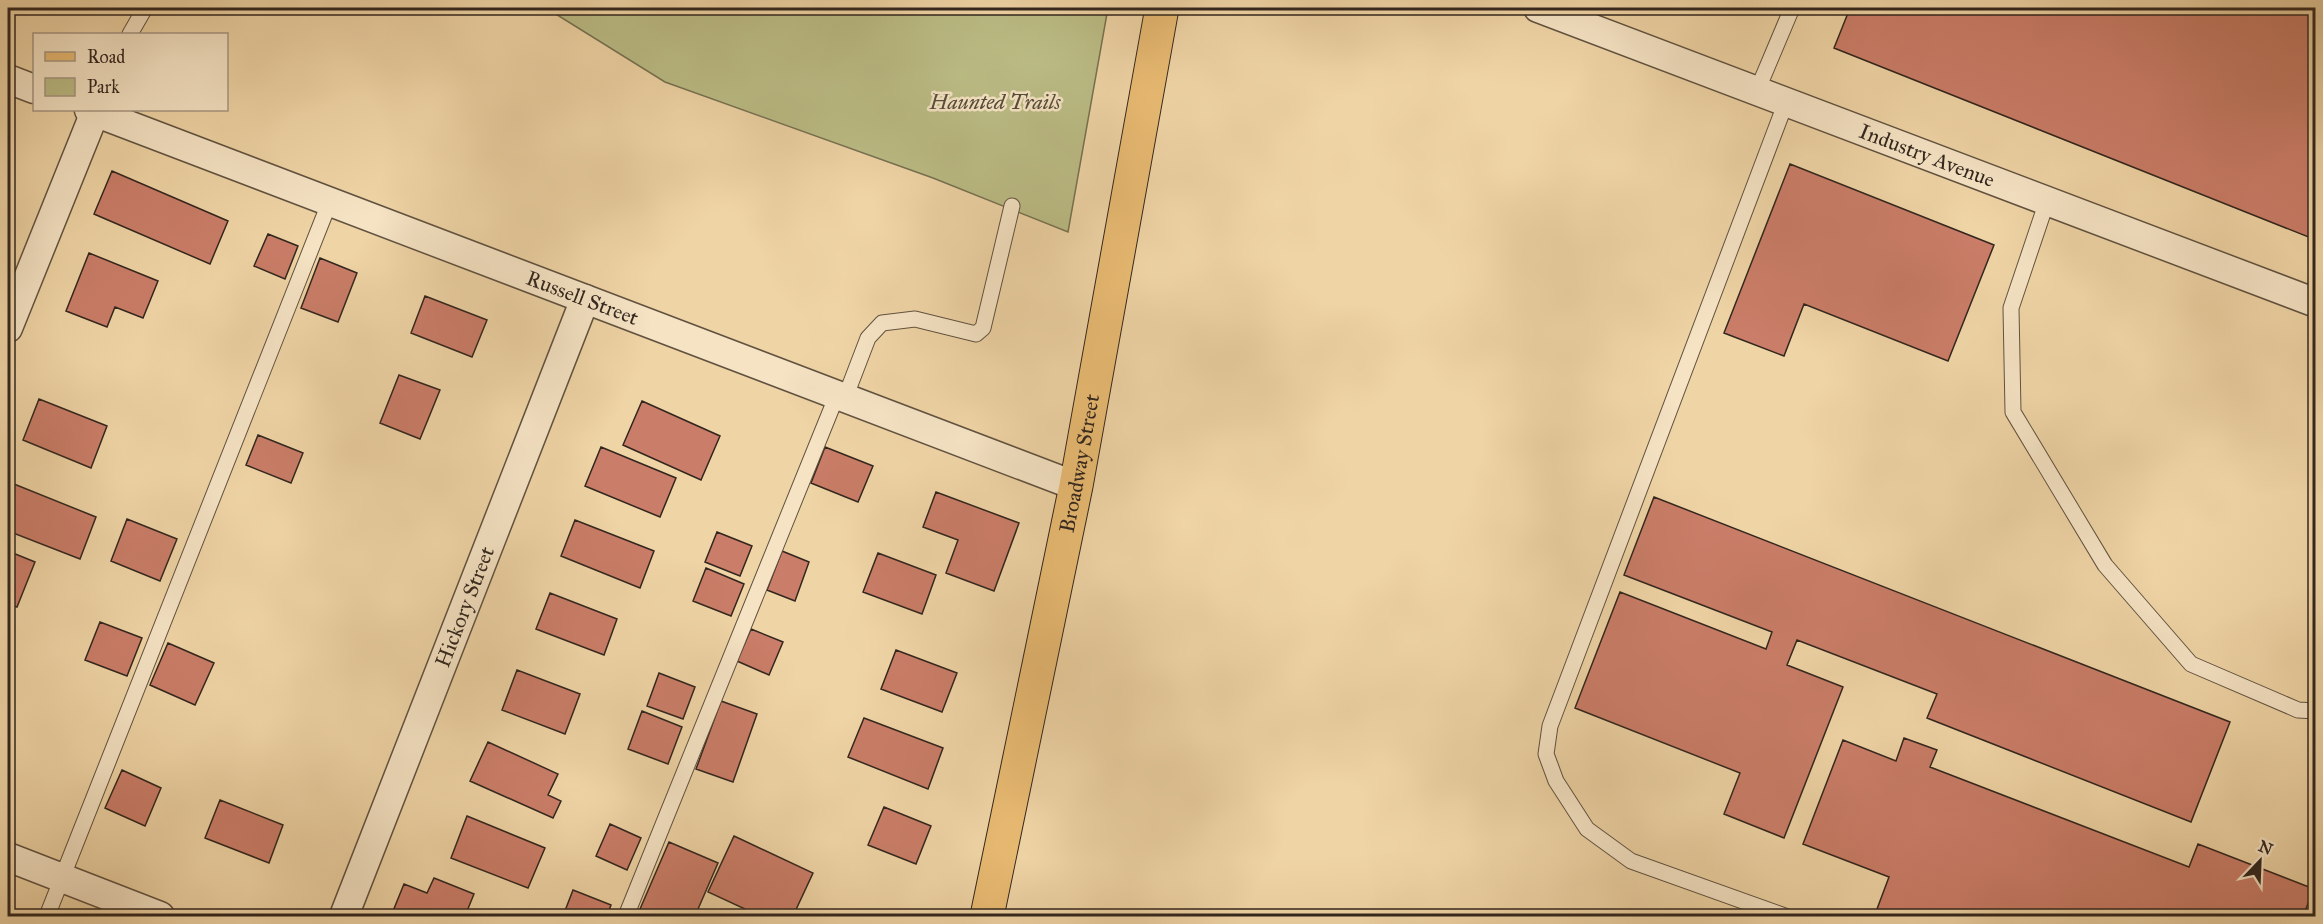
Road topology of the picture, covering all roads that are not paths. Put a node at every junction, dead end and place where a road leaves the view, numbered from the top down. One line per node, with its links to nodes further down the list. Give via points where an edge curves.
1 (145, 8): 5 (lane)
2 (1162, 8): 19 (main road, Broadway Street)
3 (1538, 8): 8 (street, Industry Avenue)
4 (1792, 8): 8 (lane)
5 (131, 33)
6 (8, 79): 7 (street)
7 (33, 89)
8 (1757, 91): 9 (street, Industry Avenue)
9 (1786, 102): 13 (street, Industry Avenue); 28 (lane, via 1554,715 1546,754 1556,782 1587,830 1631,861)
10 (94, 111): 17 (street)
11 (97, 111): 12 (street, Russell Street)
12 (330, 201): 15 (street, Russell Street); 22 (lane)
13 (2047, 201): 16 (street, Industry Avenue); 20 (lane, via 2011,308 2013,412 2105,565 2191,664 2298,710)
14 (1012, 206): 18 (lane, via 983,328 976,334 915,319 882,323 868,338)
15 (585, 299): 18 (street, Russell Street); 25 (street, Hickory Street)
16 (2316, 303)
17 (8, 328)
18 (841, 397): 19 (street, Russell Street); 26 (lane)
19 (1076, 486): 27 (main road, Broadway Street)
20 (2316, 711)
21 (8, 857): 22 (street)
22 (62, 878): 23 (lane); 24 (street)
23 (47, 916)
24 (160, 916)
25 (344, 916)
26 (627, 916)
27 (987, 916)
28 (1785, 916)

